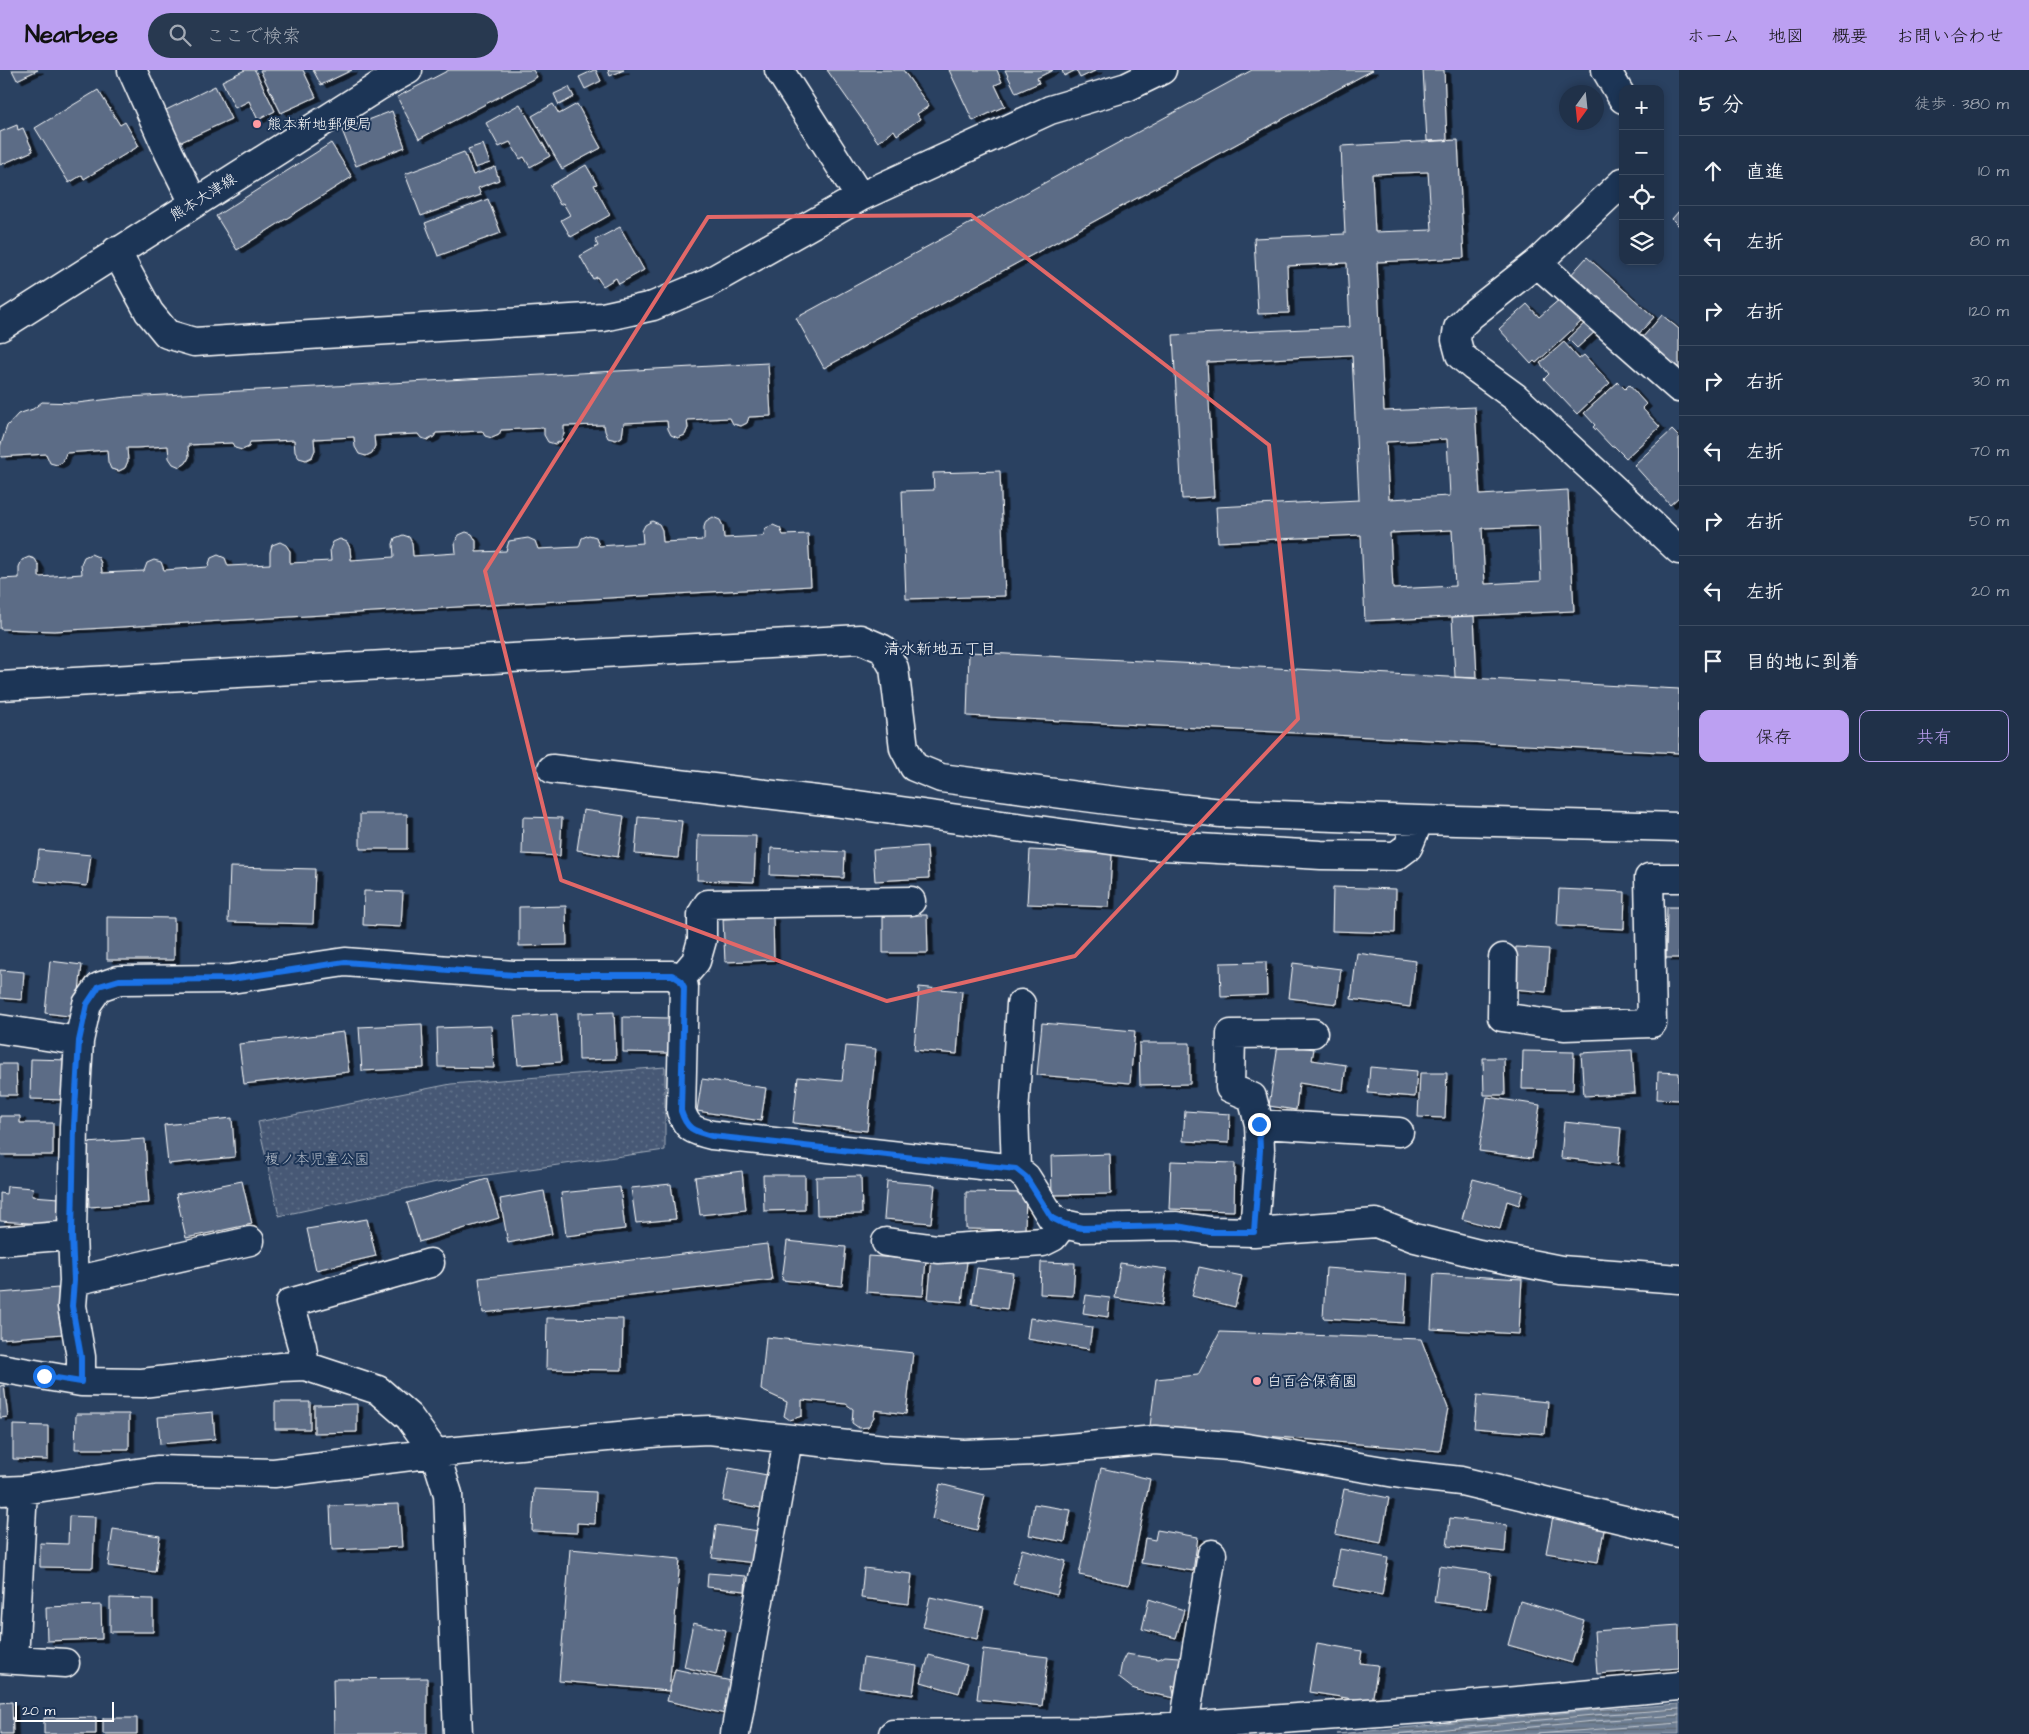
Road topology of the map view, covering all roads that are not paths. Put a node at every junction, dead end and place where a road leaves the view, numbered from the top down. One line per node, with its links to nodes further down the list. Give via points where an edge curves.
1 (132, 70): 9 (street)
2 (408, 70): 9 (street, 熊本大津線)
3 (779, 70): 8 (street)
4 (1162, 70): 8 (street, via 1127,87 1050,110)
5 (1606, 70): 6 (street)
6 (1619, 92)
7 (1619, 186): 11 (street)
8 (860, 196): 10 (street, via 706,284 653,306 603,317 194,342 166,334 149,312)
9 (194, 203): 10 (street, 熊本大津線)
10 (116, 251): 12 (street, 熊本大津線)
11 (1537, 263): 13 (street); 14 (street, via 1458,328 1456,340 1460,355 1515,397)
12 (0, 327)
13 (1679, 388)
14 (1679, 550)
15 (0, 686): 17 (street, via 860,639 883,649 894,668 904,748 914,767 941,778 1221,813)
16 (552, 769): 17 (street, via 1147,845 1396,856 1408,847)
17 (1419, 820): 18 (street)
18 (1679, 827)
19 (1679, 878): 21 (street, via 1650,878 1652,1023 1564,1026 1502,1018)
20 (911, 901): 22 (street, via 708,904 702,914 702,940 696,961)
21 (1503, 958)
22 (680, 980): 26 (street, via 672,975 514,975 345,962 231,979 119,980 99,986 87,1004); 29 (street, via 684,987 681,1111 684,1122 694,1131 712,1136)
23 (1021, 1004): 29 (street, via 1014,1105)
24 (0, 1029): 26 (street)
25 (1313, 1033): 27 (street, via 1231,1034 1230,1088 1252,1097)
26 (79, 1041): 32 (street)
27 (1259, 1124): 28 (street); 31 (street)
28 (1399, 1132)
29 (1016, 1169): 30 (street, via 1026,1177 1052,1218)
30 (1064, 1224): 31 (street, via 1082,1228 1177,1226 1210,1232); 35 (street, via 1053,1237 1043,1242 938,1250)
31 (1254, 1232): 37 (street, via 1376,1224 1415,1238 1552,1268)
32 (72, 1235): 33 (street); 38 (street)
33 (0, 1241)
34 (250, 1241): 38 (street)
35 (886, 1242)
36 (430, 1263): 39 (street, via 290,1303)
37 (1679, 1279)
38 (74, 1281): 41 (street, via 72,1306 81,1357)
39 (305, 1366): 41 (street, via 142,1383); 43 (street, via 378,1390 409,1417)
40 (0, 1368): 41 (street)
41 (81, 1382)
42 (788, 1439): 43 (street, via 709,1430); 45 (street, via 964,1454 1155,1440 1241,1447 1461,1481); 52 (street)
43 (435, 1453): 44 (street, via 274,1474 156,1470); 51 (street, via 448,1494)
44 (11, 1491): 47 (street)
45 (1679, 1533)
46 (1212, 1554): 50 (street)
47 (7, 1660): 48 (street)
48 (66, 1664)
49 (1679, 1686): 50 (street)
50 (1184, 1726): 53 (street, via 1098,1732)
51 (458, 1734)
52 (735, 1734)
53 (893, 1734)

